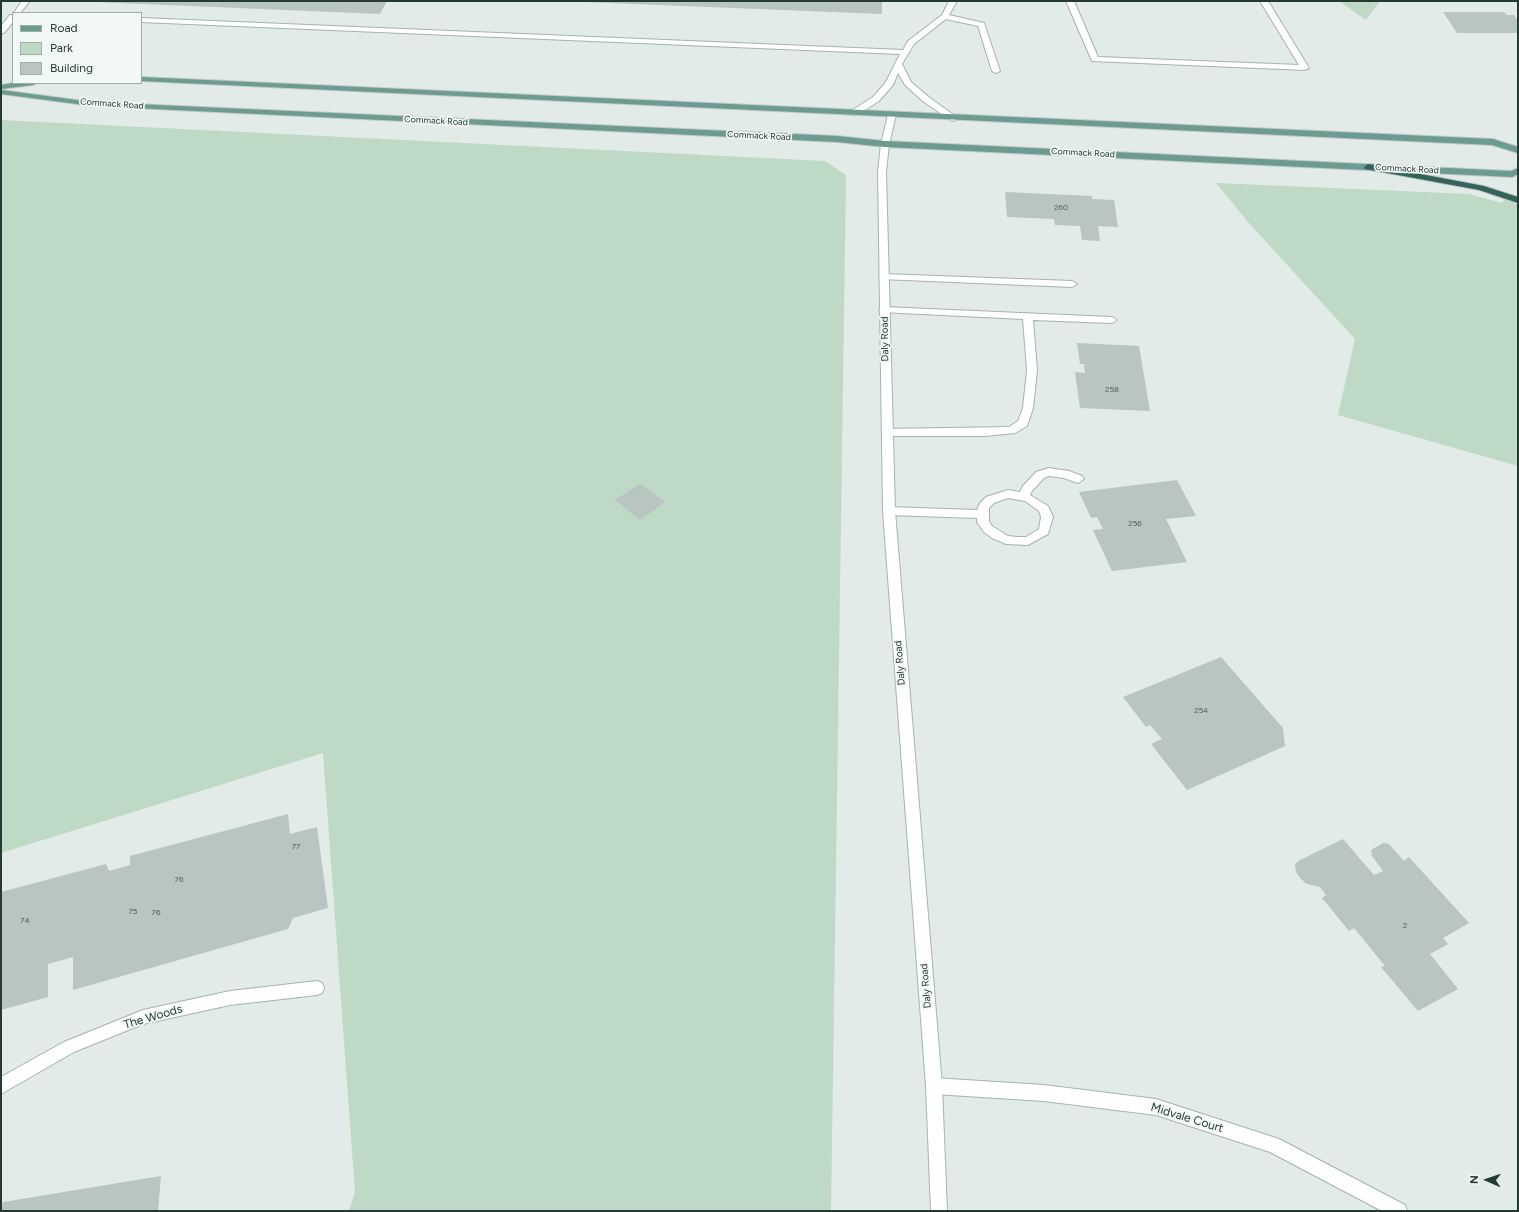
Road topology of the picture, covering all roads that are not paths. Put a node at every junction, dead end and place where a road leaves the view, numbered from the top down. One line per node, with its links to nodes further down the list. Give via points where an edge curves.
1 (26, 1): 6 (main road)
2 (953, 1): 7 (main road)
3 (1070, 1): 4 (main road); 5 (main road, via 1095,59 1305,68)
4 (1074, 1)
5 (1264, 1)
6 (17, 12)
7 (945, 16): 11 (main road, via 911,43); 13 (main road, via 982,25)
8 (12, 18): 10 (main road)
9 (142, 20): 11 (main road)
10 (1, 31)
11 (906, 52): 12 (main road)
12 (898, 64): 18 (main road, via 890,83 876,99); 20 (main road, via 908,83)
13 (996, 71)
14 (142, 79): 18 (main road)
15 (25, 84): 16 (main road)
16 (1, 87)
17 (1, 92): 21 (main road, Commack Road, via 100,104 837,139)
18 (854, 113): 19 (main road)
19 (892, 115): 20 (main road); 21 (main road, Daly Road)
20 (952, 118): 22 (main road, via 1493,142)
21 (885, 144): 23 (main road, Commack Road); 26 (main road, Daly Road, via 882,172)
22 (1518, 150)
23 (1368, 167): 24 (main road, Commack Road, via 1512,174); 25 (highway, via 1481,188)
24 (1518, 171)
25 (1518, 200)
26 (884, 277): 27 (main road); 28 (main road, Daly Road)
27 (1072, 284)
28 (884, 310): 29 (main road); 31 (main road, Daly Road)
29 (1028, 316): 30 (main road); 31 (main road, via 1032,370 1028,408 1023,423 1011,430 985,432)
30 (1112, 320)
31 (887, 432): 34 (main road, Daly Road)
32 (1078, 479): 33 (main road, via 1065,474 1040,475)
33 (1024, 496): 35 (main road, via 998,496 984,506); 35 (main road, via 1037,502 1047,516 1044,531 1032,539 1017,541 996,535 988,529)
34 (888, 511): 35 (main road); 38 (main road, Daly Road)
35 (982, 514)
36 (317, 988): 37 (main road, The Woods, via 230,998 143,1017 69,1047)
37 (1, 1086)
38 (934, 1086): 39 (main road, Daly Road); 40 (main road, Midvale Court, via 1044,1093 1156,1107 1273,1145)
39 (939, 1211)
40 (1399, 1211)

